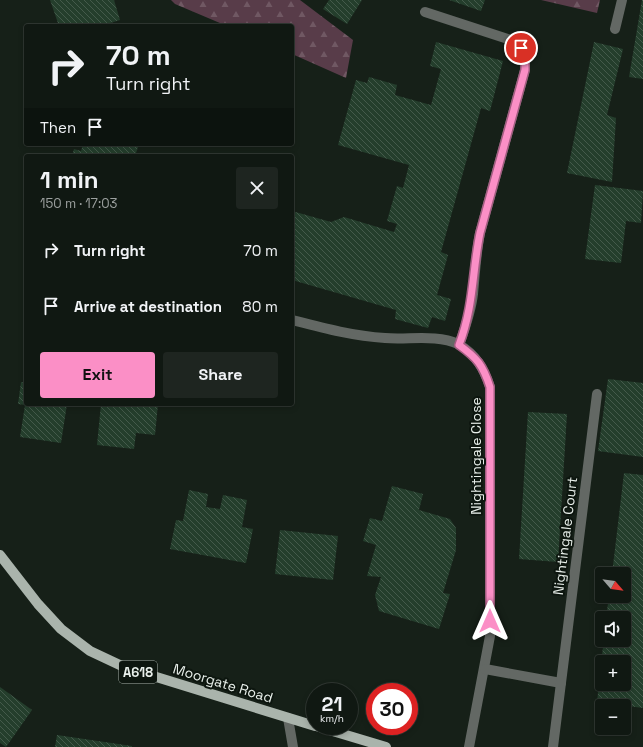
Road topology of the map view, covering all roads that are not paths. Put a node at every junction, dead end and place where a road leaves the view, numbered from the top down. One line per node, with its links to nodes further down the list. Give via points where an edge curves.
1 (622, 0): 3 (street)
2 (425, 12): 5 (street, via 511,40 521,48 525,59 525,70 475,254 473,295)
3 (615, 29)
4 (294, 321): 5 (street, Nightingale Close, via 334,331 385,338 445,340)
5 (459, 345): 8 (street, Nightingale Close, via 475,357 485,370 490,387 490,636)
6 (597, 394): 9 (street, Nightingale Court)
7 (0, 555): 10 (main road, Moorgate Road / A618, via 61,629 90,651 124,667)
8 (485, 669): 9 (street); 15 (street, Nightingale Close)
9 (561, 683): 16 (street, Nightingale Court)
10 (288, 718): 11 (main road, Moorgate Road / A618); 13 (street)
11 (306, 723)
12 (346, 735): 14 (main road, Moorgate Road / A618)
13 (293, 747)
14 (386, 747)
15 (470, 747)
16 (553, 747)

